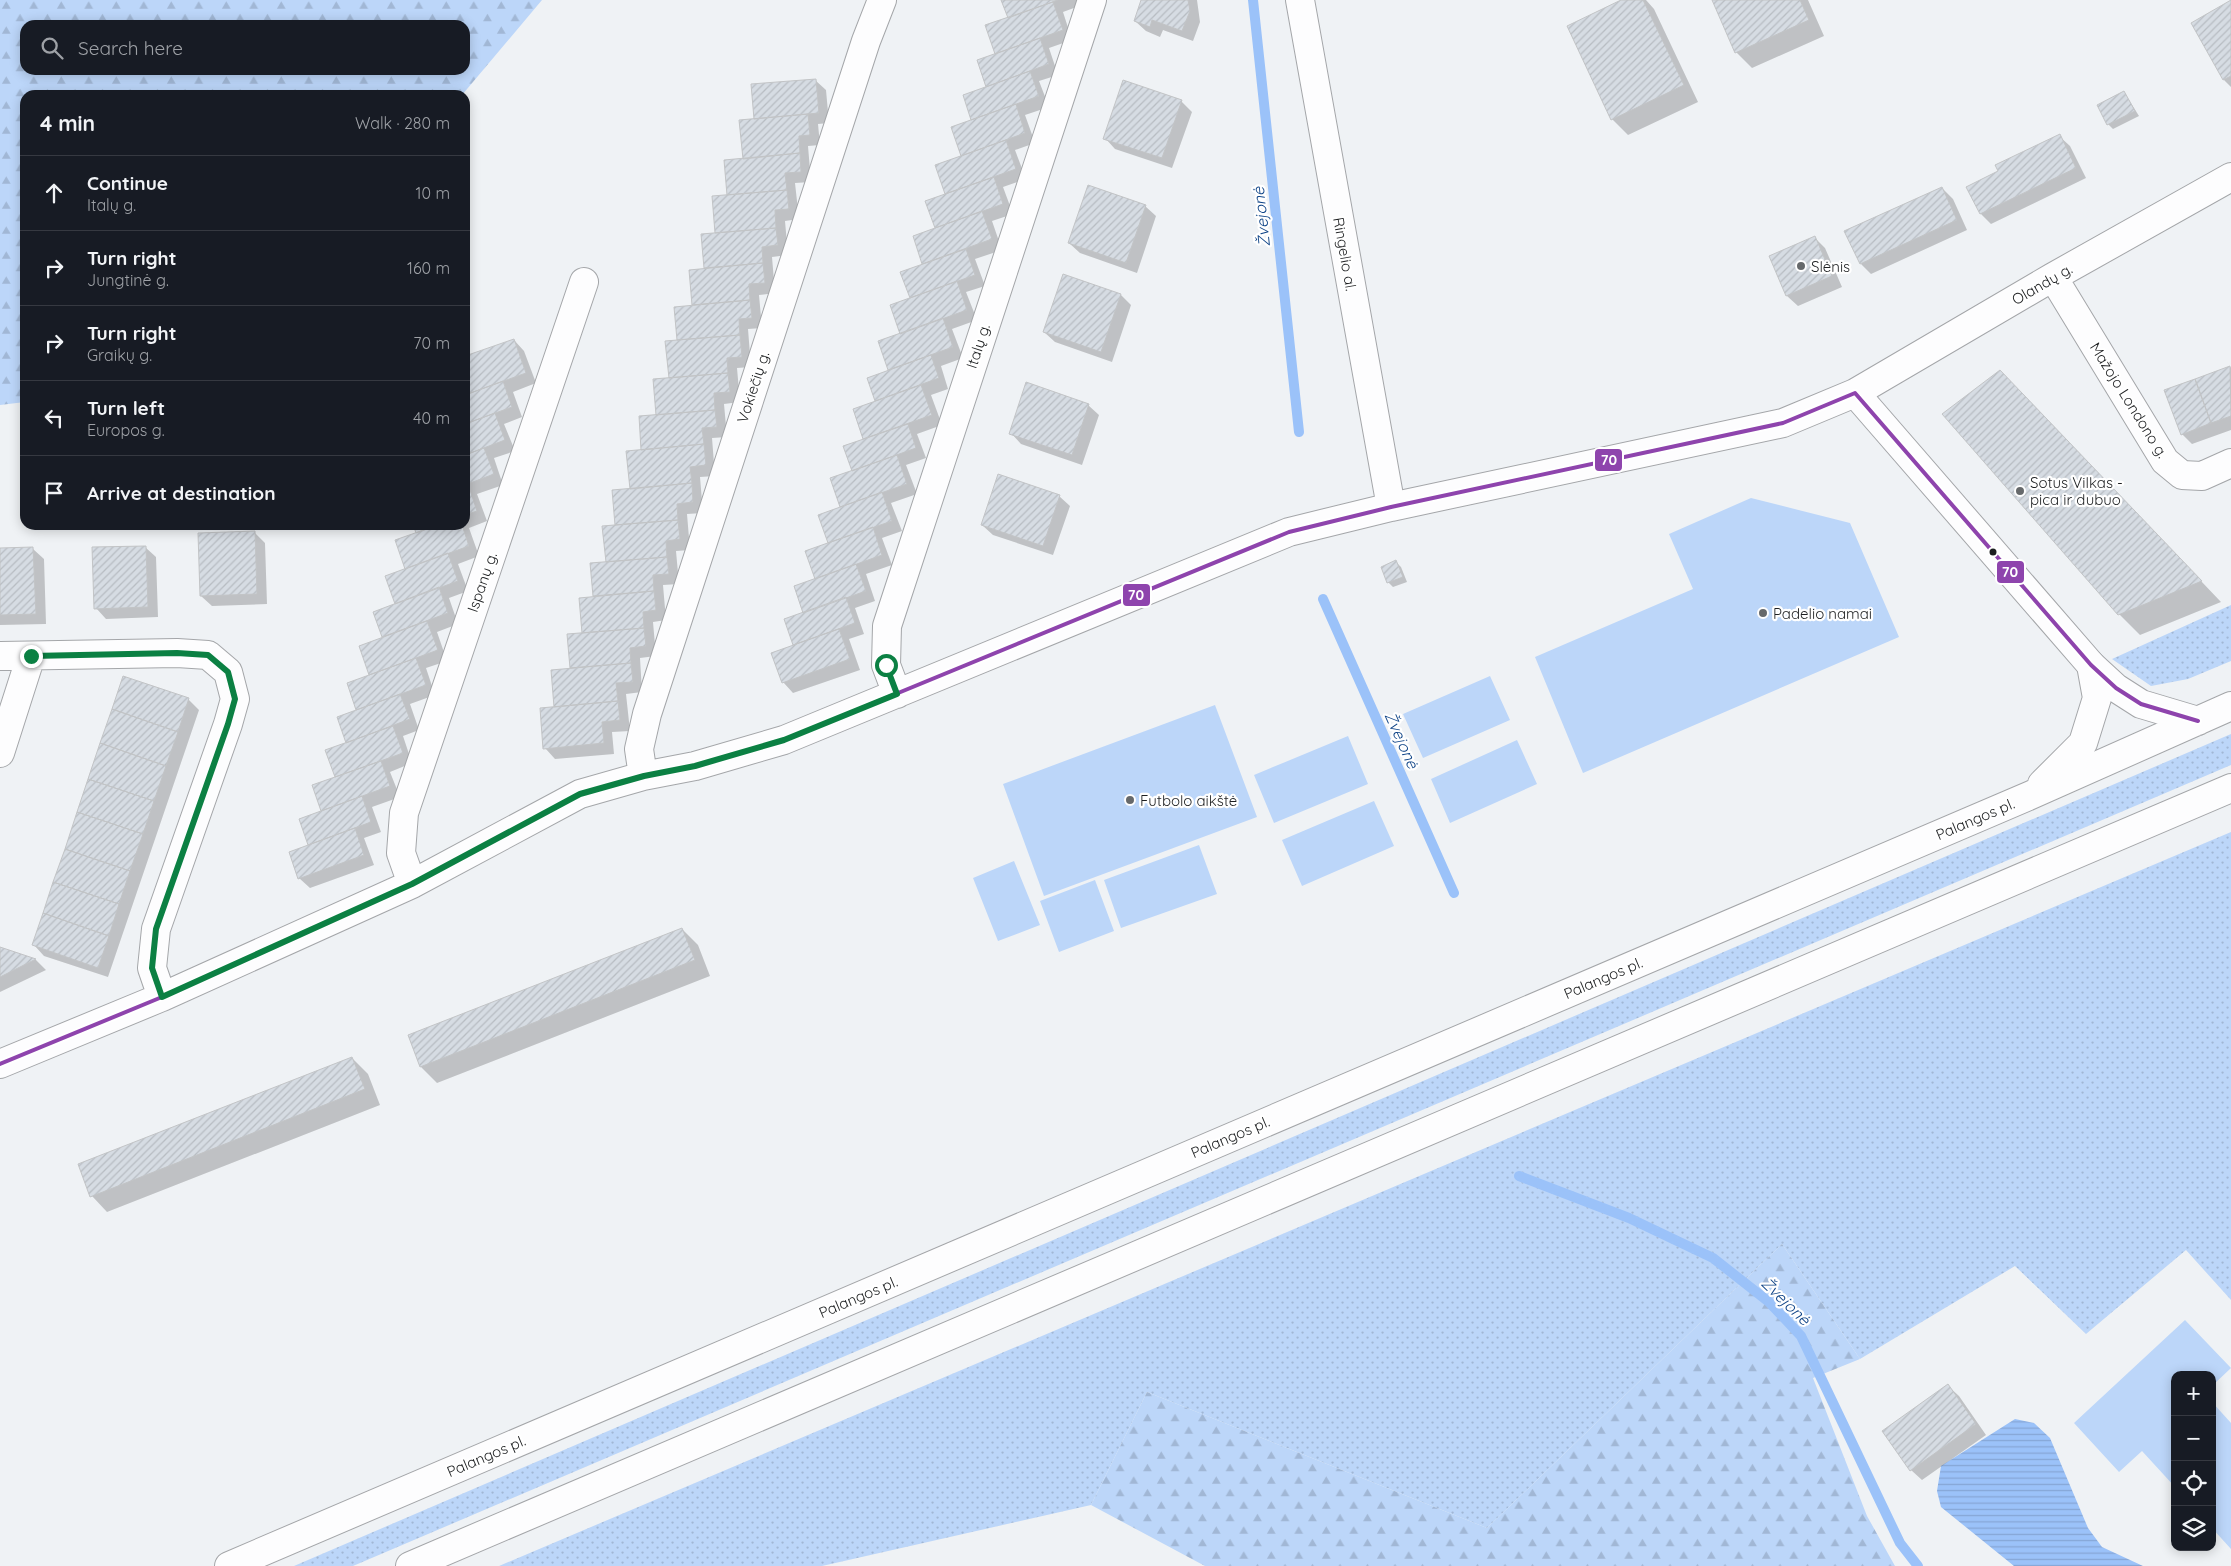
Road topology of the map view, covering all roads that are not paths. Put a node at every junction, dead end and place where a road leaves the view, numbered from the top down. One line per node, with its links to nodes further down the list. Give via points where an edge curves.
1 (882, 0): 17 (main road, Vokiečių g., via 647,714 639,749)
2 (1092, 0): 13 (main road, Italų g., via 887,626 886,665)
3 (1300, 0): 9 (main road, Ringelio al.)
4 (2231, 177): 5 (main road, Olandų g.)
5 (2053, 277): 7 (main road, Olandų g.); 8 (main road, Mažojo Londono g., via 2165,462 2182,475 2202,476)
6 (584, 282): 20 (main road, Ispanų g., via 404,813 401,853)
7 (1855, 393): 9 (main road, Olandų g., via 1784,423); 12 (main road)
8 (2231, 463)
9 (1391, 507): 13 (main road, Olandų g., via 1289,532)
10 (0, 656): 11 (main road)
11 (31, 656): 16 (main road); 21 (main road, via 208,655 228,672 235,699 228,724 156,929 152,968)
12 (2091, 665): 15 (main road, via 2116,688 2141,704); 19 (main road, via 2097,698 2083,743)
13 (897, 694): 17 (main road, Olandų g., via 784,740 695,766)
14 (2231, 706): 15 (main road, Palangos pl.)
15 (2198, 721): 19 (main road, Palangos pl.)
16 (0, 753)
17 (644, 776): 20 (main road, Olandų g., via 580,794)
18 (2231, 788): 24 (main road)
19 (2031, 796): 23 (main road, Palangos pl.)
20 (412, 884): 21 (main road, Olandų g.)
21 (162, 997): 22 (main road, Olandų g.)
22 (0, 1064)
23 (229, 1566)
24 (410, 1566)

